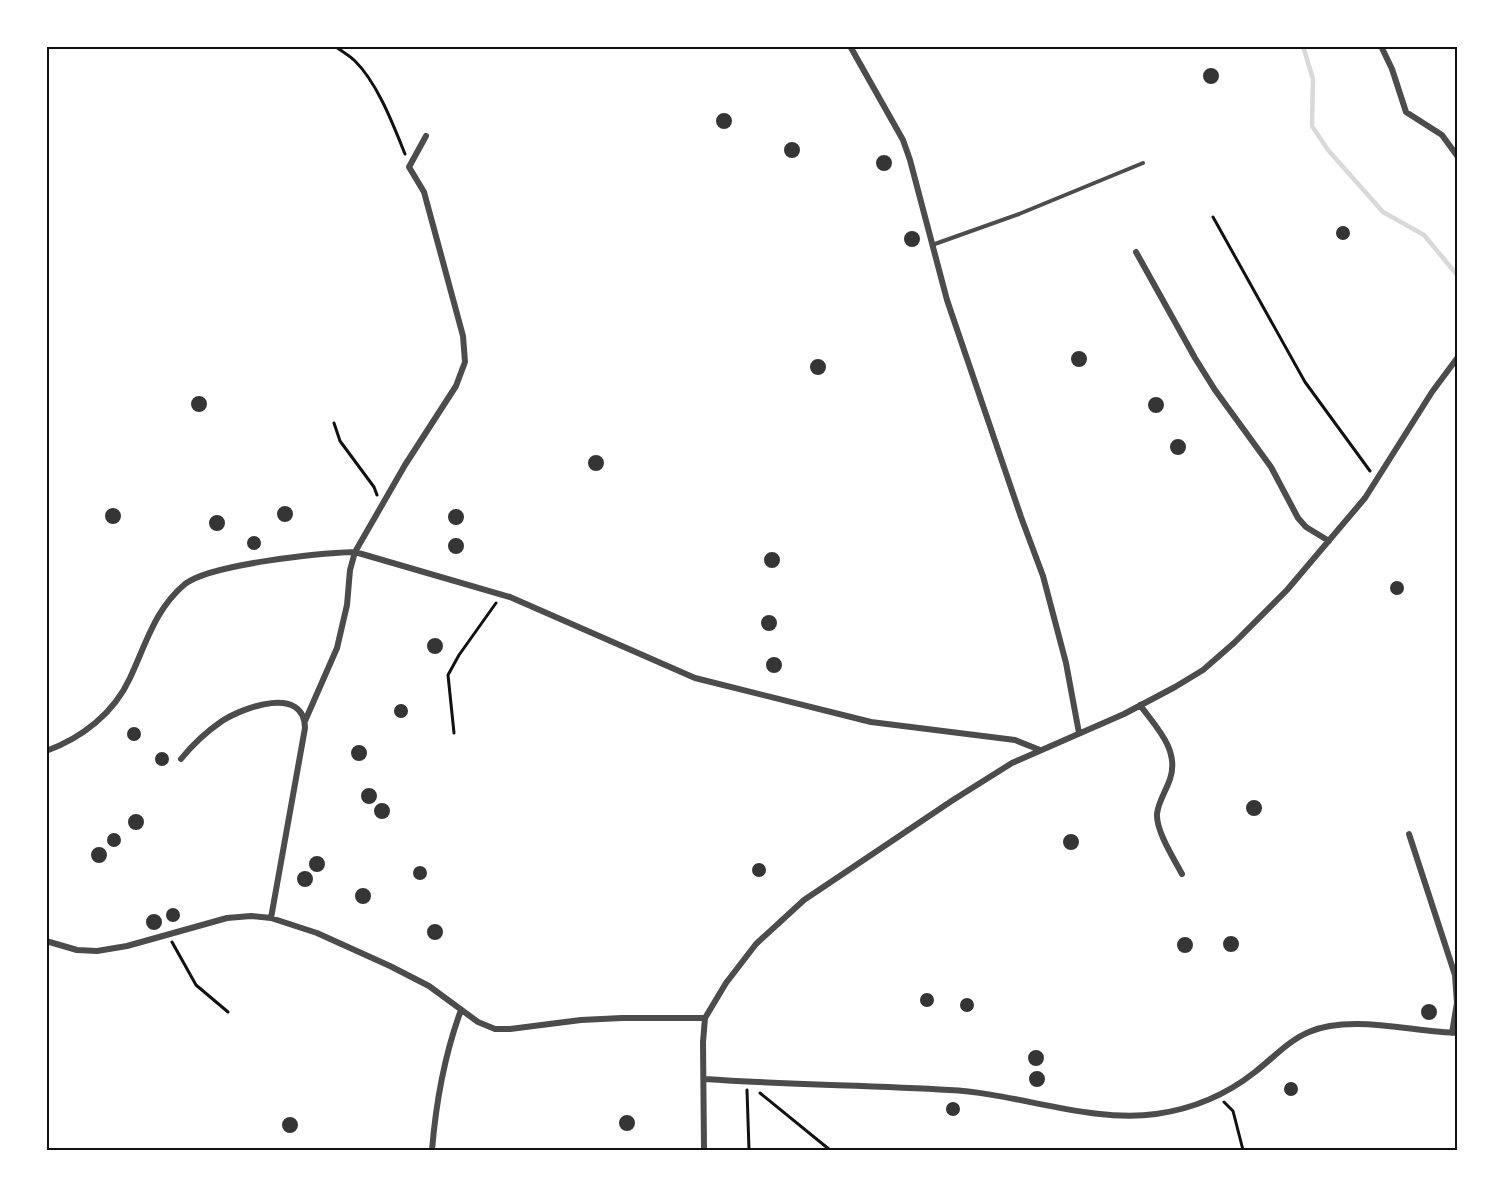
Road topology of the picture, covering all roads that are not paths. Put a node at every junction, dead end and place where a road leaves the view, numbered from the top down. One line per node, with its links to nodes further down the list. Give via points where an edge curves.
1 (850, 46): 6 (street, via 903,140)
2 (1381, 46): 4 (street, via 1406,112 1442,135)
3 (426, 136): 10 (street, via 409,167 424,192 463,336 465,362 456,386)
4 (1458, 157)
5 (1143, 163): 6 (lane)
6 (931, 245): 13 (street, via 1046,586)
7 (1136, 252): 9 (street, via 1195,358 1271,467 1298,518)
8 (1458, 357): 9 (street, via 1365,498)
9 (1329, 541): 11 (street, via 1287,590 1203,670)
10 (355, 552): 12 (street, via 337,648); 14 (street, via 503,594 695,678 871,722 1006,738); 15 (street, via 258,563 202,575 186,583 156,616 118,699 82,734)
11 (1140, 705): 13 (street); 18 (street, via 1170,749 1170,778 1157,815)
12 (305, 721): 16 (street, via 299,709 287,703 240,712 195,742); 19 (street)
13 (1079, 734): 14 (street)
14 (1040, 750): 22 (street, via 953,800 804,900 756,944)
15 (46, 751)
16 (181, 759)
17 (1409, 834): 23 (street, via 1455,975)
18 (1182, 874)
19 (271, 918): 20 (street, via 227,918 169,936 97,951); 21 (street, via 317,933 390,966 429,986)
20 (46, 941)
21 (461, 1010): 22 (street, via 485,1026 502,1029 612,1018); 25 (street, via 438,1095)
22 (705, 1018): 24 (street)
23 (1455, 1033): 24 (street, via 1365,1025 1323,1027 1296,1039 1219,1096 1155,1114 1106,1114 950,1090)
24 (705, 1079): 26 (street)
25 (432, 1150)
26 (704, 1150)

